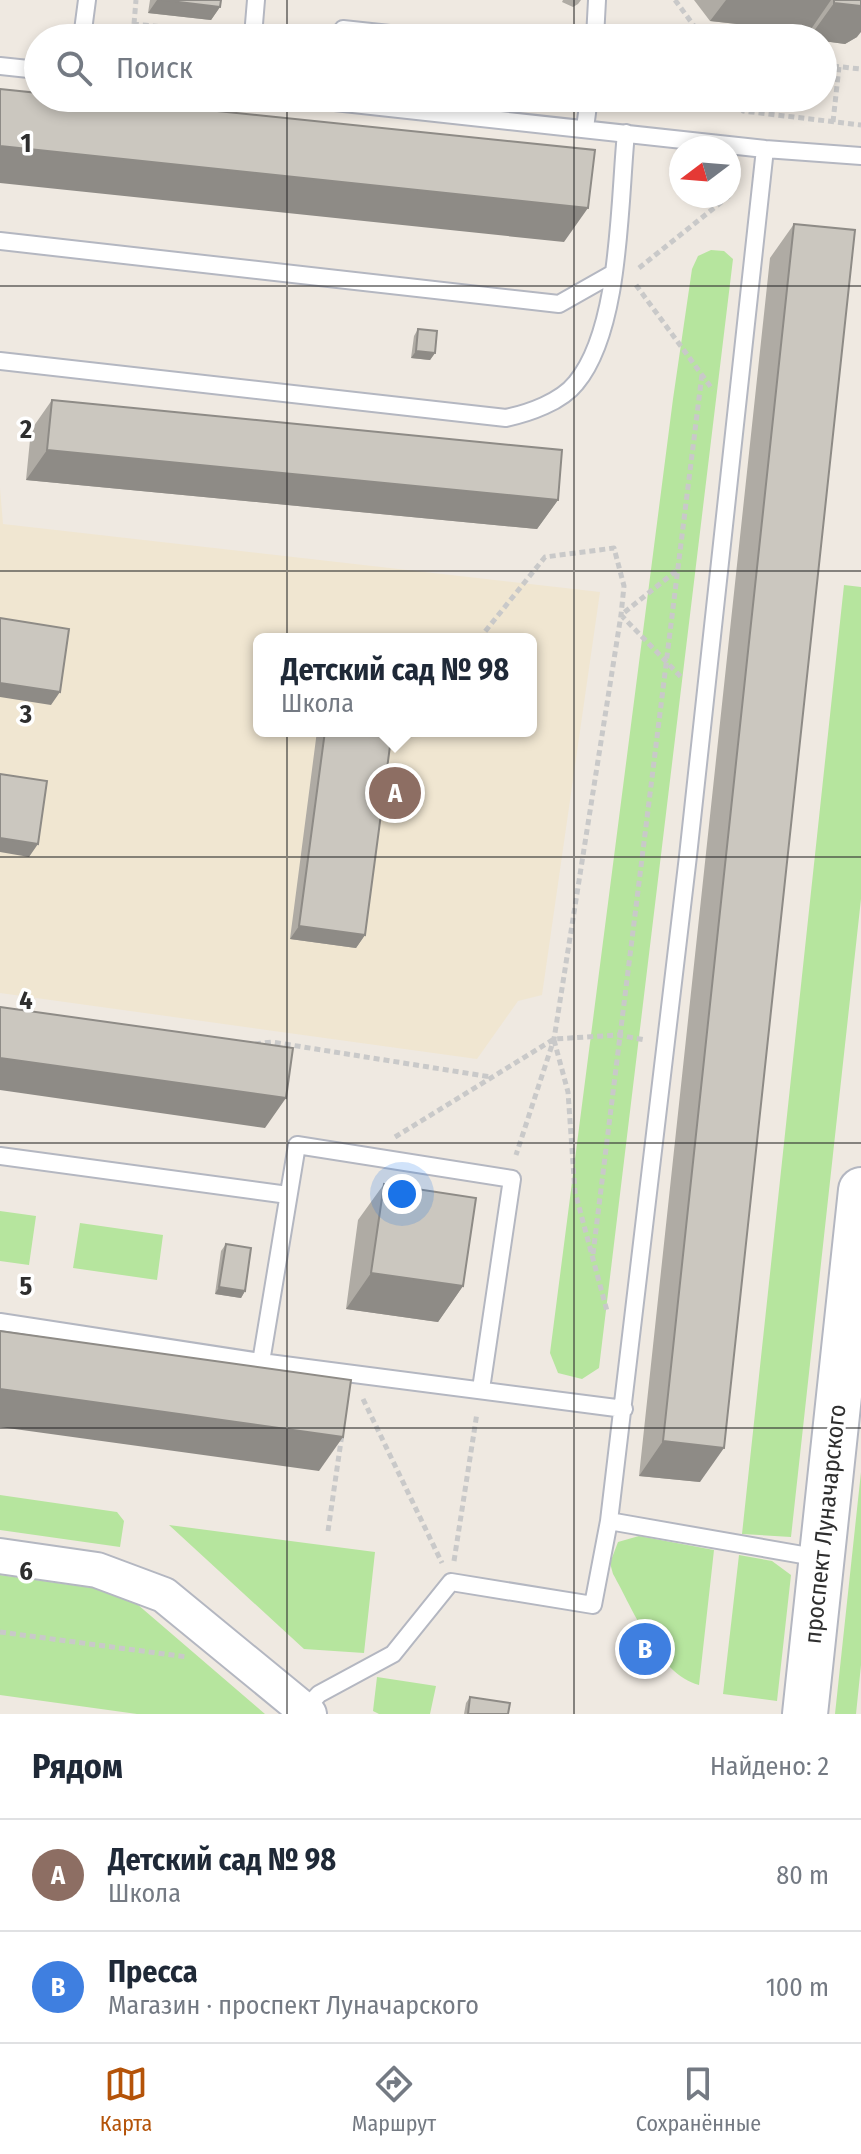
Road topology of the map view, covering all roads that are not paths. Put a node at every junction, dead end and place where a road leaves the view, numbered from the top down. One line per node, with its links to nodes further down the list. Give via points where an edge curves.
1 (87, 0): 4 (lane)
2 (256, 0): 5 (lane)
3 (597, 0): 6 (lane)
4 (84, 24)
5 (254, 24)
6 (596, 24)
7 (0, 66): 8 (lane)
8 (24, 69)
9 (443, 112): 11 (lane)
10 (587, 112): 11 (lane)
11 (585, 128): 12 (lane)
12 (626, 133): 13 (lane); 16 (lane)
13 (765, 149): 14 (lane); 24 (lane)
14 (861, 156)
15 (0, 241): 16 (lane, via 559,304)
16 (612, 274): 17 (lane, via 606,324 576,384 532,412 506,418)
17 (0, 361)
18 (0, 1156): 20 (lane)
19 (861, 1190): 27 (main road, проспект Луначарского)
20 (288, 1195): 22 (lane); 23 (lane, via 297,1145 512,1179)
21 (0, 1322): 22 (lane)
22 (261, 1362): 23 (lane)
23 (481, 1389): 24 (lane)
24 (624, 1409): 25 (lane)
25 (609, 1521): 27 (lane); 28 (lane, via 593,1605 451,1582 393,1654 319,1694)
26 (0, 1556): 28 (street, via 97,1570 164,1595)
27 (821, 1559): 29 (main road, проспект Луначарского)
28 (306, 1712)
29 (805, 1714)

